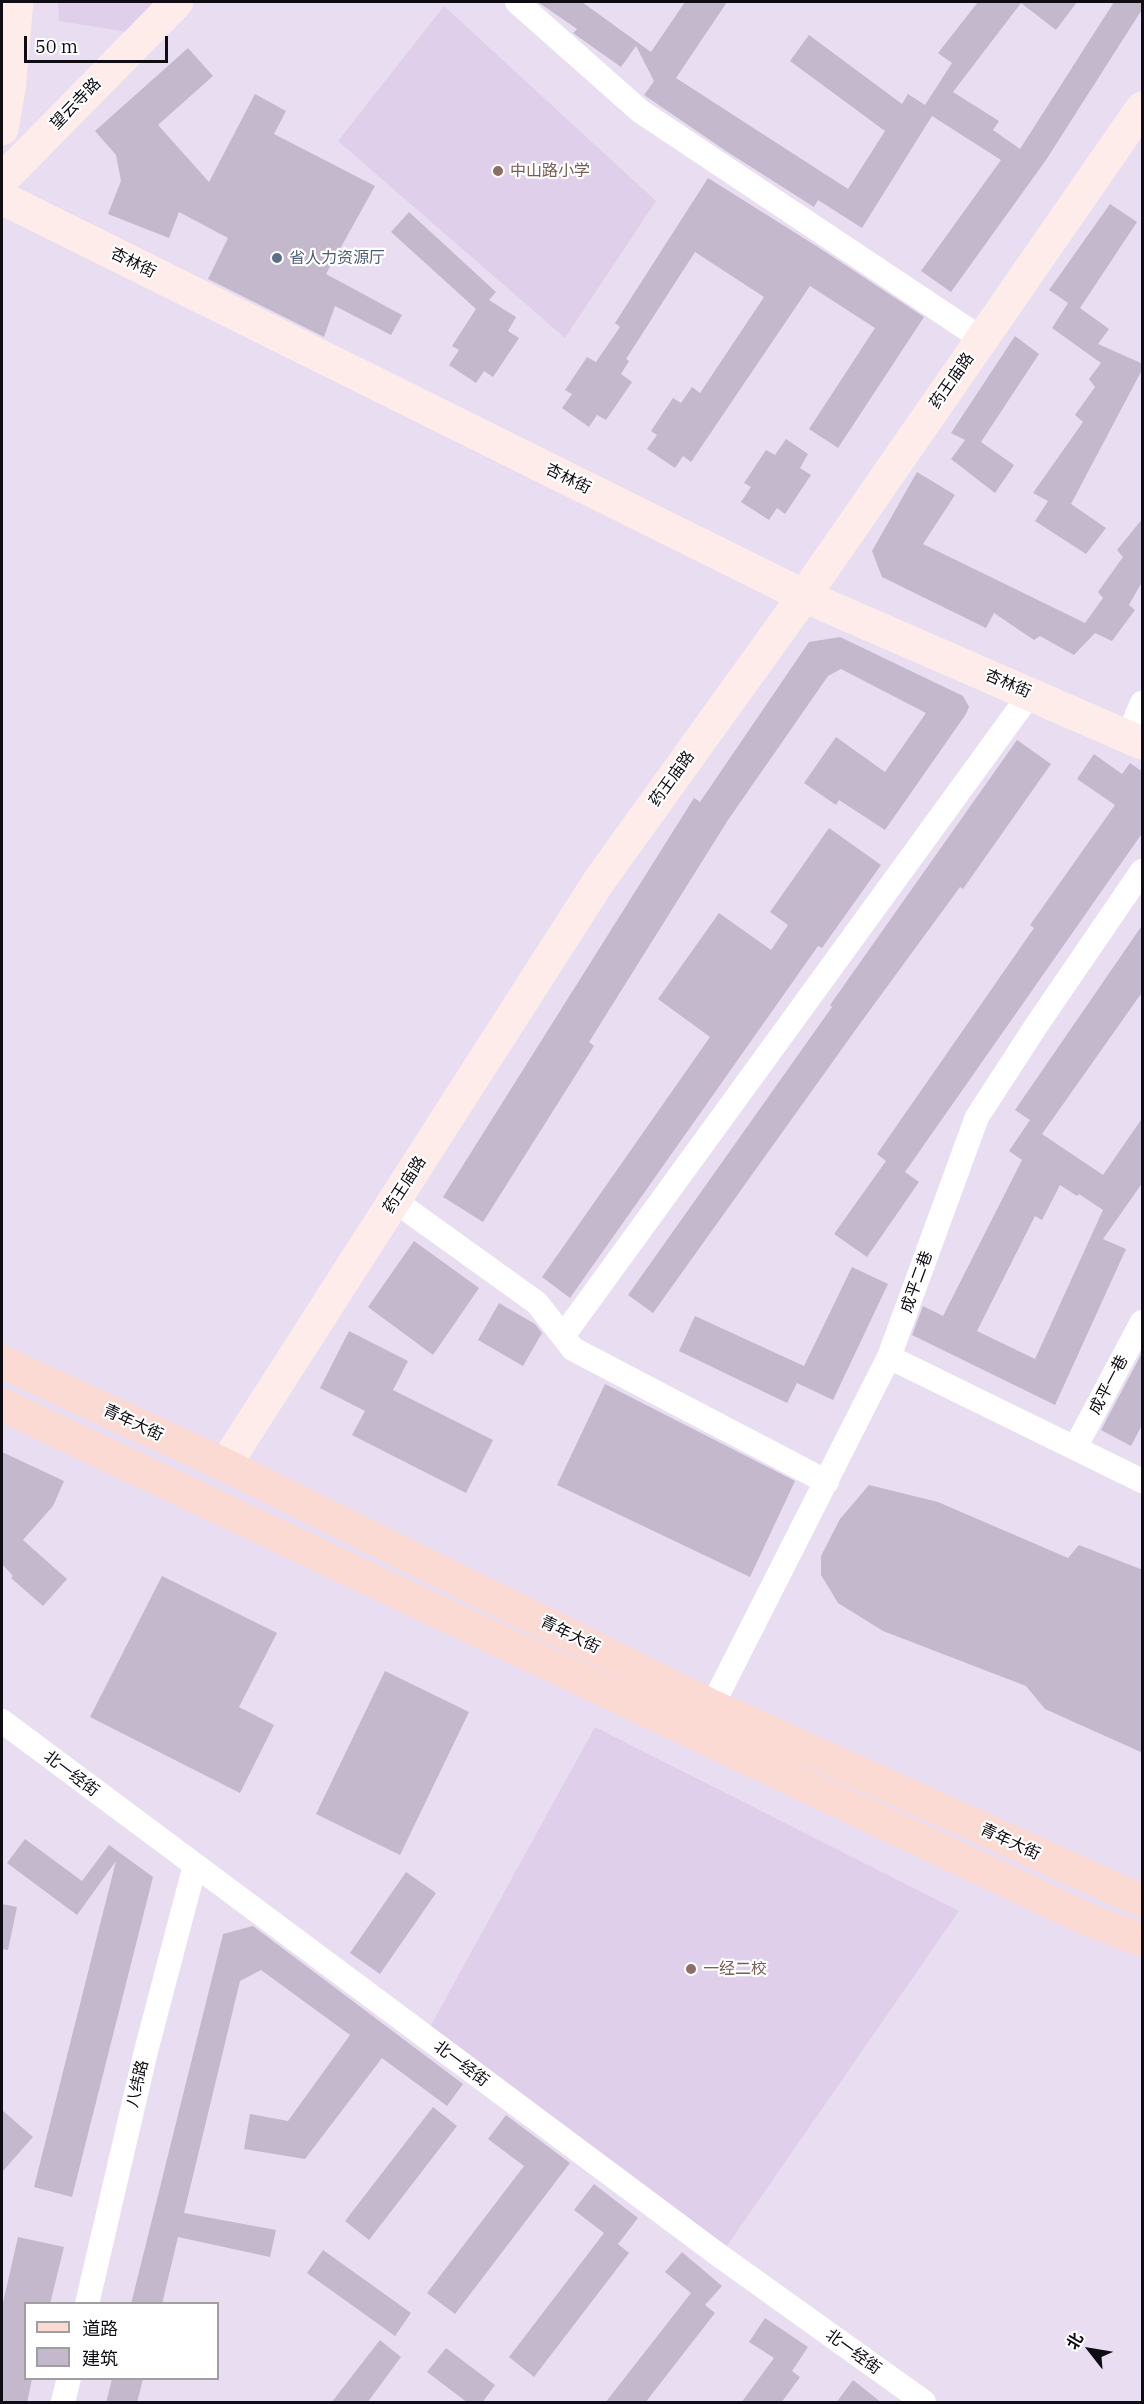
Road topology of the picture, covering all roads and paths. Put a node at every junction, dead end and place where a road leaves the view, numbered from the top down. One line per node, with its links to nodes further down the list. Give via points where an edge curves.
1 (17, 2): 5 (street)
2 (177, 2): 6 (street, 望云寺路)
3 (517, 2): 8 (street, via 640,111)
4 (1143, 108): 8 (street, 药王庙路)
5 (2, 129)
6 (2, 180)
7 (2, 198): 9 (street, 杏林街)
8 (982, 339): 9 (street, 药王庙路)
9 (804, 596): 10 (street, 杏林街); 14 (street, 药王庙路, via 598,881)
10 (1030, 694): 12 (street, 杏林街); 16 (street)
11 (1143, 703): 12 (street)
12 (1135, 740)
13 (1143, 872): 17 (street, 成平二巷, via 977,1117)
14 (395, 1202): 16 (street, via 537,1303); 21 (street, 药王庙路)
15 (1143, 1322): 20 (street, 成平一巷)
16 (563, 1336): 23 (street, via 573,1349)
17 (889, 1357): 20 (street); 23 (street, 成平二巷)
18 (2, 1362): 21 (main road, 青年大街)
19 (2, 1405): 28 (main road, via 1091,1920)
20 (1075, 1448): 22 (street)
21 (225, 1465): 24 (main road, 青年大街)
22 (1143, 1481)
23 (827, 1482): 24 (street, 成平二巷)
24 (712, 1706): 27 (main road, 青年大街)
25 (2, 1721): 26 (street, 北一经街)
26 (195, 1865): 29 (street, 八纬路, via 146,2051); 32 (street, 北一经街)
27 (1143, 1901)
28 (1143, 1940)
29 (87, 2302)
30 (69, 2380): 31 (street)
31 (63, 2403)
32 (924, 2403)

